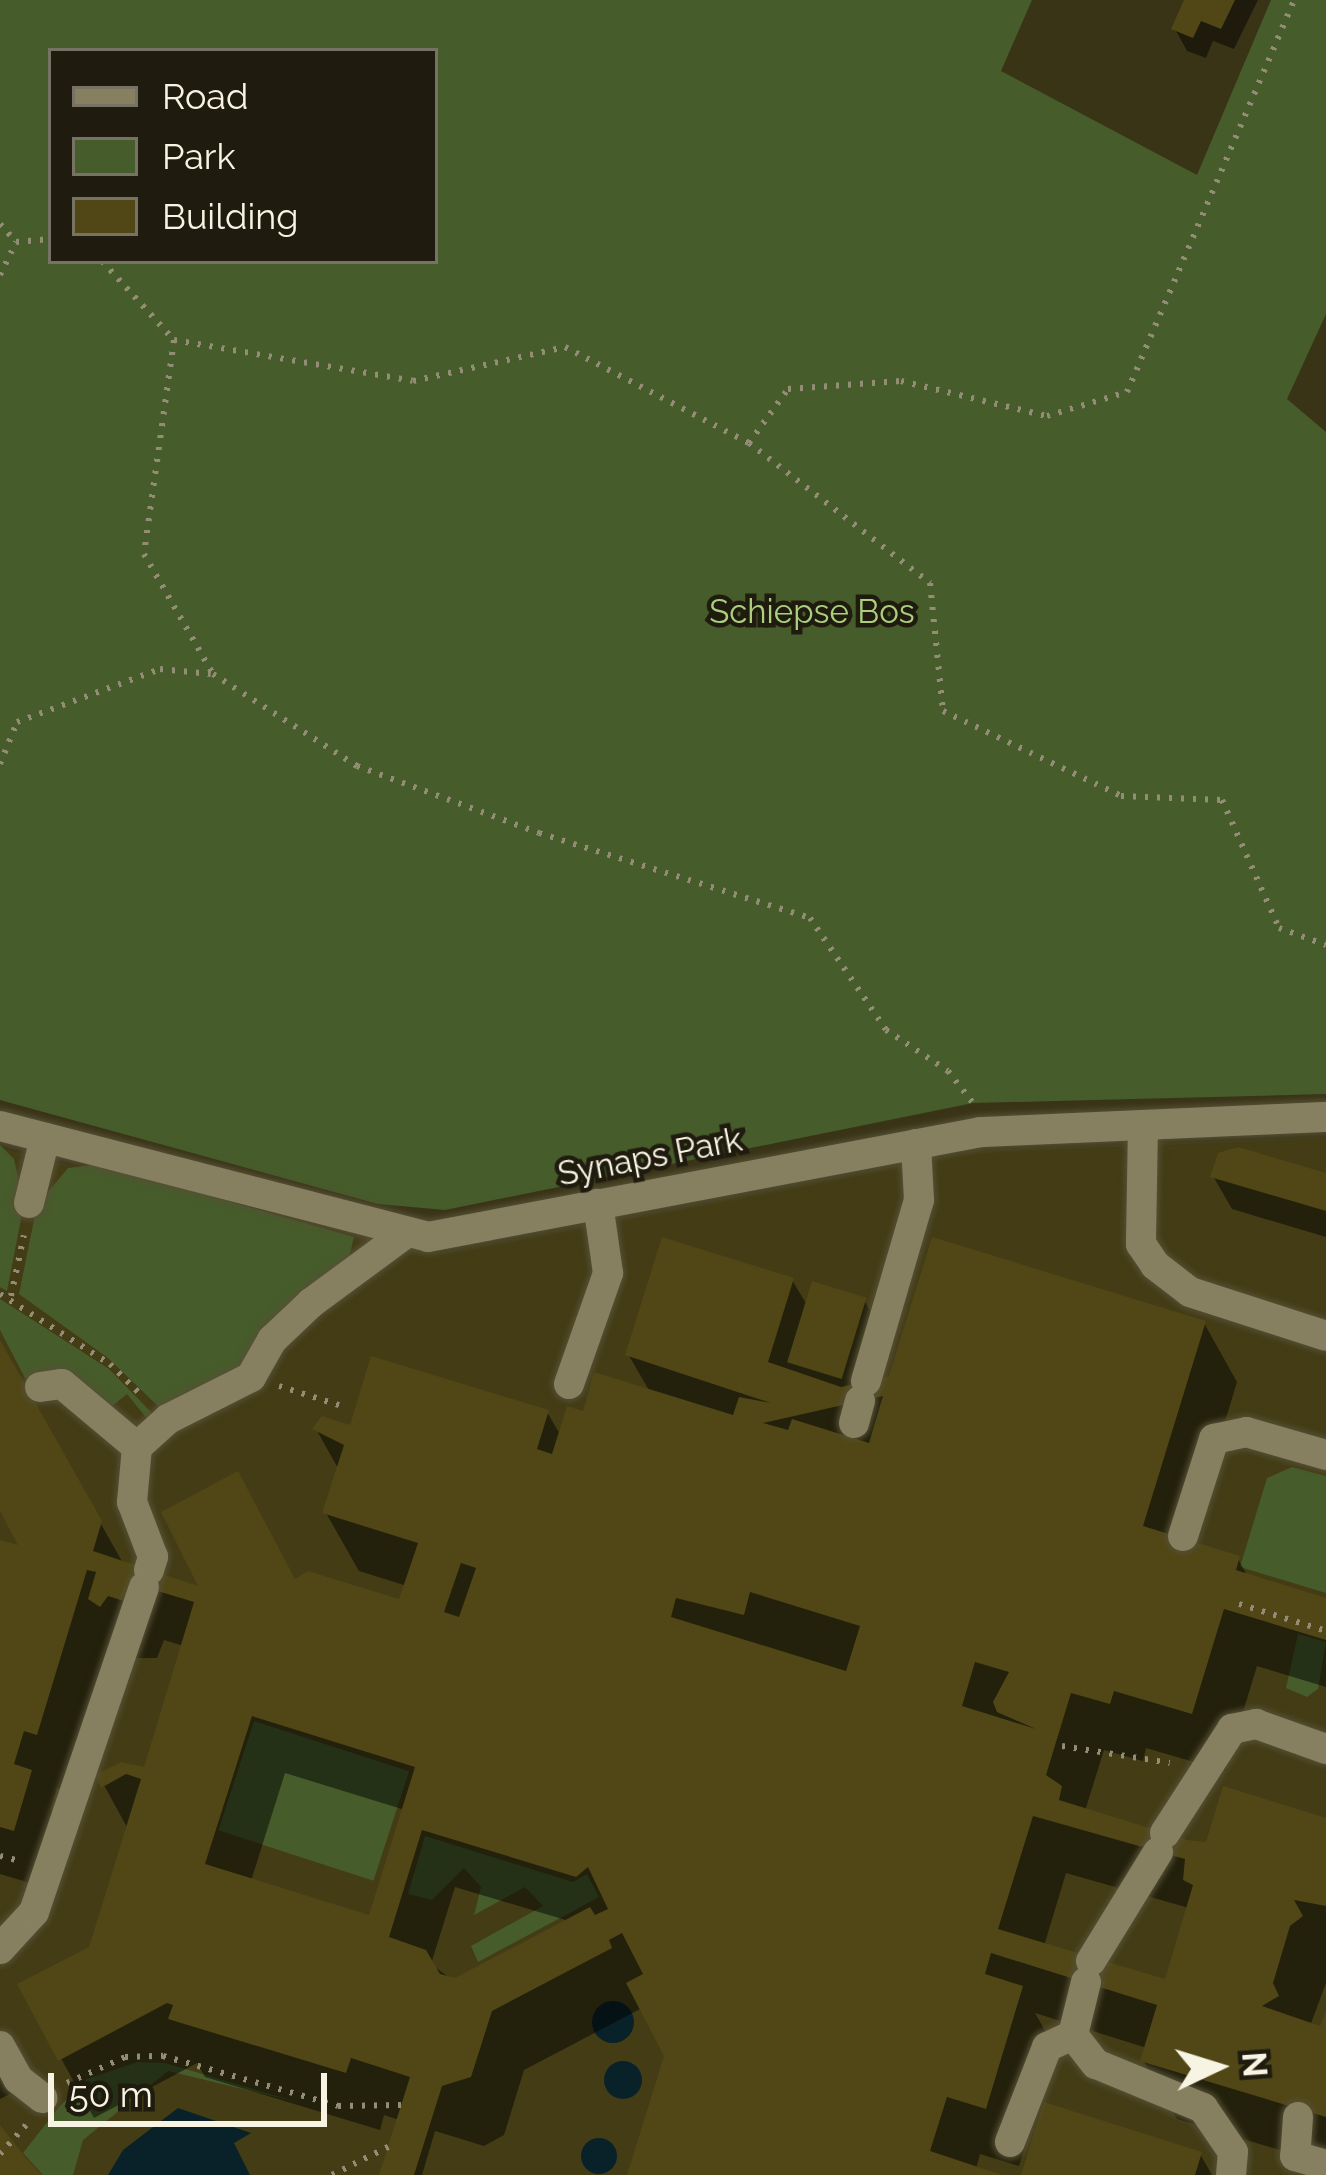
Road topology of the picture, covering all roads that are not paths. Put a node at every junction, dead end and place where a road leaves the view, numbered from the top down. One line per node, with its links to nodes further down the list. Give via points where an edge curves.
1 (1326, 1117): 2 (street, Synaps Park)
2 (1143, 1125): 5 (street, Synaps Park); 9 (street, via 1141,1244 1155,1265 1190,1292)
3 (0, 1126): 4 (street, Synaps Park)
4 (44, 1138): 6 (street); 8 (street, Synaps Park)
5 (916, 1144): 7 (street, Synaps Park); 12 (street, via 920,1200)
6 (29, 1203)
7 (598, 1204): 8 (street, Synaps Park, via 428,1237); 10 (street, via 608,1273)
8 (406, 1233): 13 (street, via 311,1303 272,1340 251,1377 168,1419)
9 (1326, 1336)
10 (569, 1384)
11 (40, 1387): 13 (street, via 62,1384)
12 (860, 1402)
13 (137, 1447): 17 (street, via 132,1502 153,1557 34,1912)
14 (1326, 1455): 15 (street, via 1246,1432 1214,1438)
15 (1183, 1536)
16 (1326, 1749): 18 (street, via 1256,1724 1232,1729 1088,1971)
17 (0, 1949)
18 (1073, 2035): 22 (street, via 1047,2047); 24 (street, via 1096,2065 1203,2108 1232,2152)
19 (0, 2046): 20 (street, via 18,2079)
20 (42, 2098)
21 (1298, 2117): 23 (street, via 1294,2156)
22 (1010, 2142)
23 (1326, 2165)
24 (1232, 2175)

